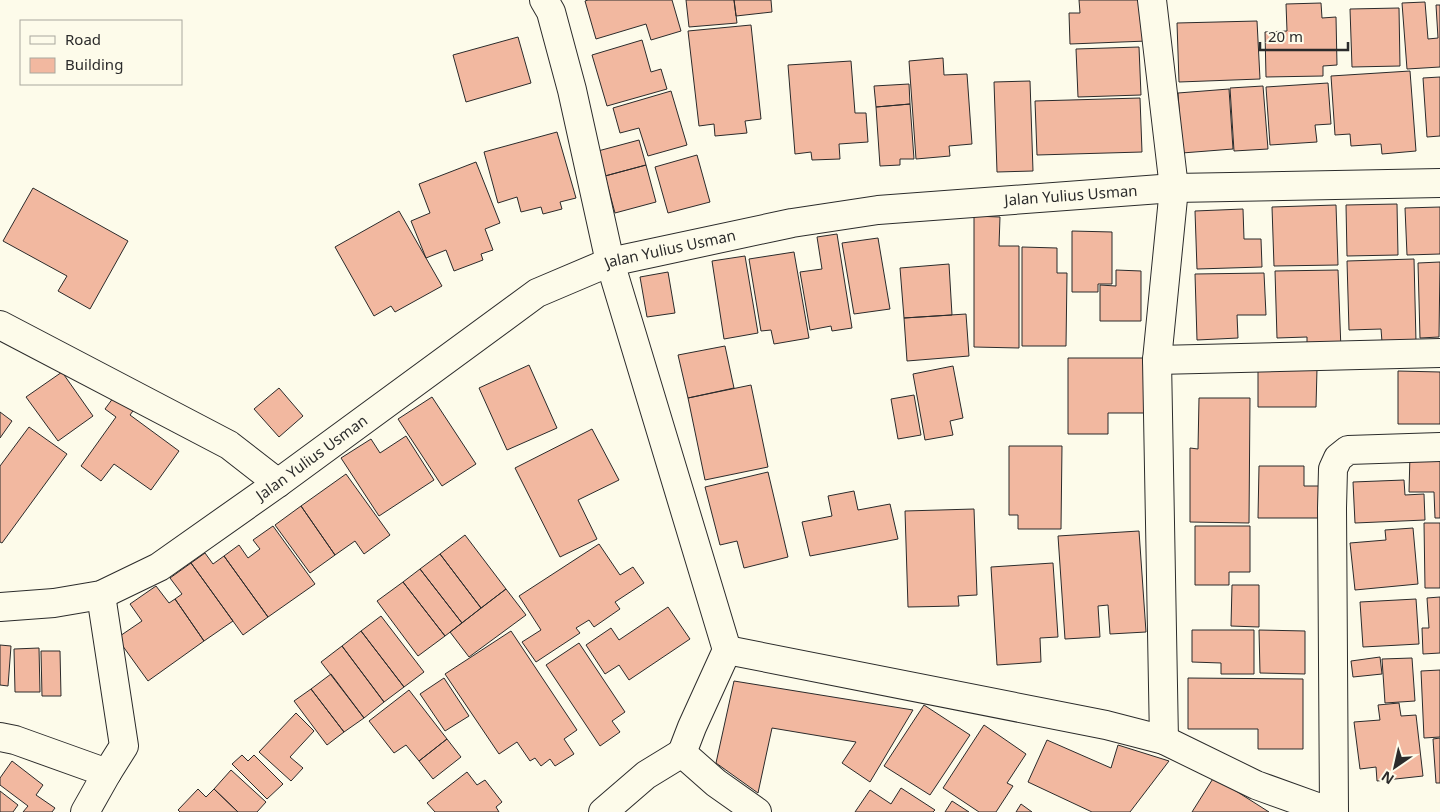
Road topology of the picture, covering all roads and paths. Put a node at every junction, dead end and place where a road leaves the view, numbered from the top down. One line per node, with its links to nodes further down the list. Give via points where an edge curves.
1 (544, 0): 5 (street, via 572,90)
2 (1152, 0): 4 (street)
3 (1440, 183): 4 (street, Jalan Yulius Usman)
4 (1174, 188): 5 (street, Jalan Yulius Usman, via 878,210 792,223); 8 (street)
5 (610, 262): 10 (street, Jalan Yulius Usman, via 537,293); 13 (street)
6 (0, 325): 10 (street, via 230,446)
7 (1440, 353): 8 (street)
8 (1157, 360): 15 (street)
9 (1440, 447): 21 (street, via 1348,450 1338,458 1333,469)
10 (278, 483): 11 (street, Jalan Yulius Usman, via 158,567)
11 (101, 595): 12 (street, Jalan Yulius Usman); 17 (street, via 124,746)
12 (0, 607)
13 (727, 650): 15 (street, via 1106,725); 16 (street)
14 (0, 737): 17 (street)
15 (1164, 740): 21 (street, via 1256,785)
16 (682, 752): 19 (street, via 646,775); 20 (street, via 716,783)
17 (108, 774): 18 (street)
18 (84, 812)
19 (603, 812)
20 (757, 812)
21 (1332, 812)

